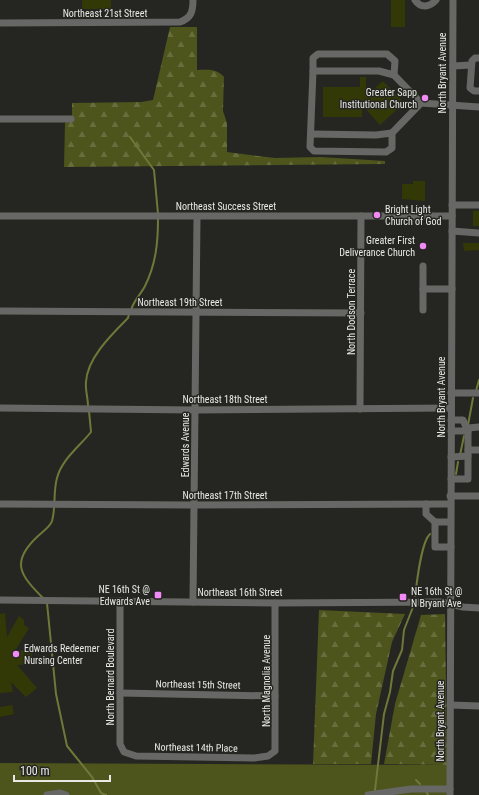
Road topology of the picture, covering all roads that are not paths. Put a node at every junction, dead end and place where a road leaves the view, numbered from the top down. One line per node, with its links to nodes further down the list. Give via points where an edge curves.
1 (193, 0): 5 (street, Northeast 21st Street, via 192,13 188,20 180,22)
2 (415, 0): 3 (street, via 425,6)
3 (436, 0)
4 (453, 0): 8 (street, North Bryant Avenue)
5 (0, 23)
6 (479, 58): 7 (street, via 473,59)
7 (471, 65): 8 (street); 10 (street)
8 (452, 66): 15 (street, North Bryant Avenue)
9 (313, 71): 12 (street, via 379,71); 12 (street, via 313,58 318,54 386,54 395,60); 20 (street)
10 (471, 74): 11 (street); 13 (street, via 470,88)
11 (479, 74)
12 (394, 75): 14 (street)
13 (479, 91)
14 (421, 103): 15 (street); 19 (street)
15 (452, 106): 16 (street); 21 (street, North Bryant Avenue)
16 (479, 107)
17 (0, 119): 18 (street)
18 (70, 119)
19 (392, 133): 20 (street); 20 (street, via 392,148 386,152 314,151 310,147)
20 (311, 134)
21 (452, 205): 22 (street); 25 (street, North Bryant Avenue)
22 (479, 205)
23 (0, 216): 26 (street, Northeast Success Street)
24 (361, 216): 25 (street, Northeast Success Street); 26 (street, Northeast Success Street); 35 (street, North Dodson Terrace)
25 (452, 216): 27 (street, North Bryant Avenue)
26 (197, 217): 34 (street, Edwards Avenue)
27 (452, 231): 28 (street); 31 (street, North Bryant Avenue)
28 (479, 233)
29 (423, 266): 30 (street)
30 (423, 289): 31 (street); 32 (street)
31 (452, 289): 36 (street, North Bryant Avenue)
32 (423, 310)
33 (0, 311): 34 (street, Northeast 19th Street)
34 (196, 312): 35 (street, Northeast 19th Street); 41 (street, Edwards Avenue)
35 (361, 313): 40 (street, North Dodson Terrace)
36 (451, 393): 37 (street); 39 (street, North Bryant Avenue)
37 (479, 393)
38 (0, 408): 41 (street, Northeast 18th Street)
39 (451, 408): 40 (street, Northeast 18th Street); 42 (street, North Bryant Avenue)
40 (360, 409): 41 (street, Northeast 18th Street)
41 (195, 410): 54 (street, Edwards Avenue)
42 (451, 420): 44 (street, via 463,420); 45 (street, North Bryant Avenue)
43 (479, 427): 44 (street)
44 (468, 429): 45 (street); 47 (street)
45 (451, 431): 48 (street, North Bryant Avenue)
46 (479, 450): 47 (street)
47 (468, 453): 48 (street); 49 (street, via 468,479)
48 (451, 457): 49 (street, North Bryant Avenue)
49 (450, 479): 51 (street, North Bryant Avenue)
50 (479, 496): 51 (street, Northeast 17th Street)
51 (450, 500): 53 (street, Northeast 17th Street); 56 (street, North Bryant Avenue)
52 (0, 504): 54 (street, Northeast 17th Street)
53 (426, 504): 54 (street, Northeast 17th Street); 55 (street, via 426,514)
54 (194, 505): 60 (street, Edwards Avenue)
55 (435, 522): 56 (street); 57 (street, via 435,547)
56 (450, 522): 57 (street, North Bryant Avenue)
57 (450, 547): 62 (street, North Bryant Avenue)
58 (0, 600): 59 (street, Northeast 16th Street)
59 (120, 601): 60 (street, Northeast 16th Street); 64 (street, North Bernard Boulevard)
60 (193, 602): 61 (street, Northeast 16th Street)
61 (275, 603): 62 (street, Northeast 16th Street); 65 (street, North Magnolia Avenue)
62 (450, 604): 63 (street, Northeast 16th Street, via 463,608); 66 (street, North Bryant Avenue)
63 (479, 608)
64 (120, 693): 65 (street, Northeast 15th Street); 68 (street, North Bernard Boulevard, via 120,744)
65 (275, 696): 69 (street, North Magnolia Avenue, via 275,751)
66 (450, 705): 67 (street); 70 (street, North Bryant Avenue)
67 (479, 706)
68 (124, 752): 69 (street, Northeast 14th Place, via 136,756)
69 (268, 756)
70 (450, 792): 73 (street, via 411,788)
71 (47, 795): 72 (street)
72 (66, 795)
73 (368, 795)

